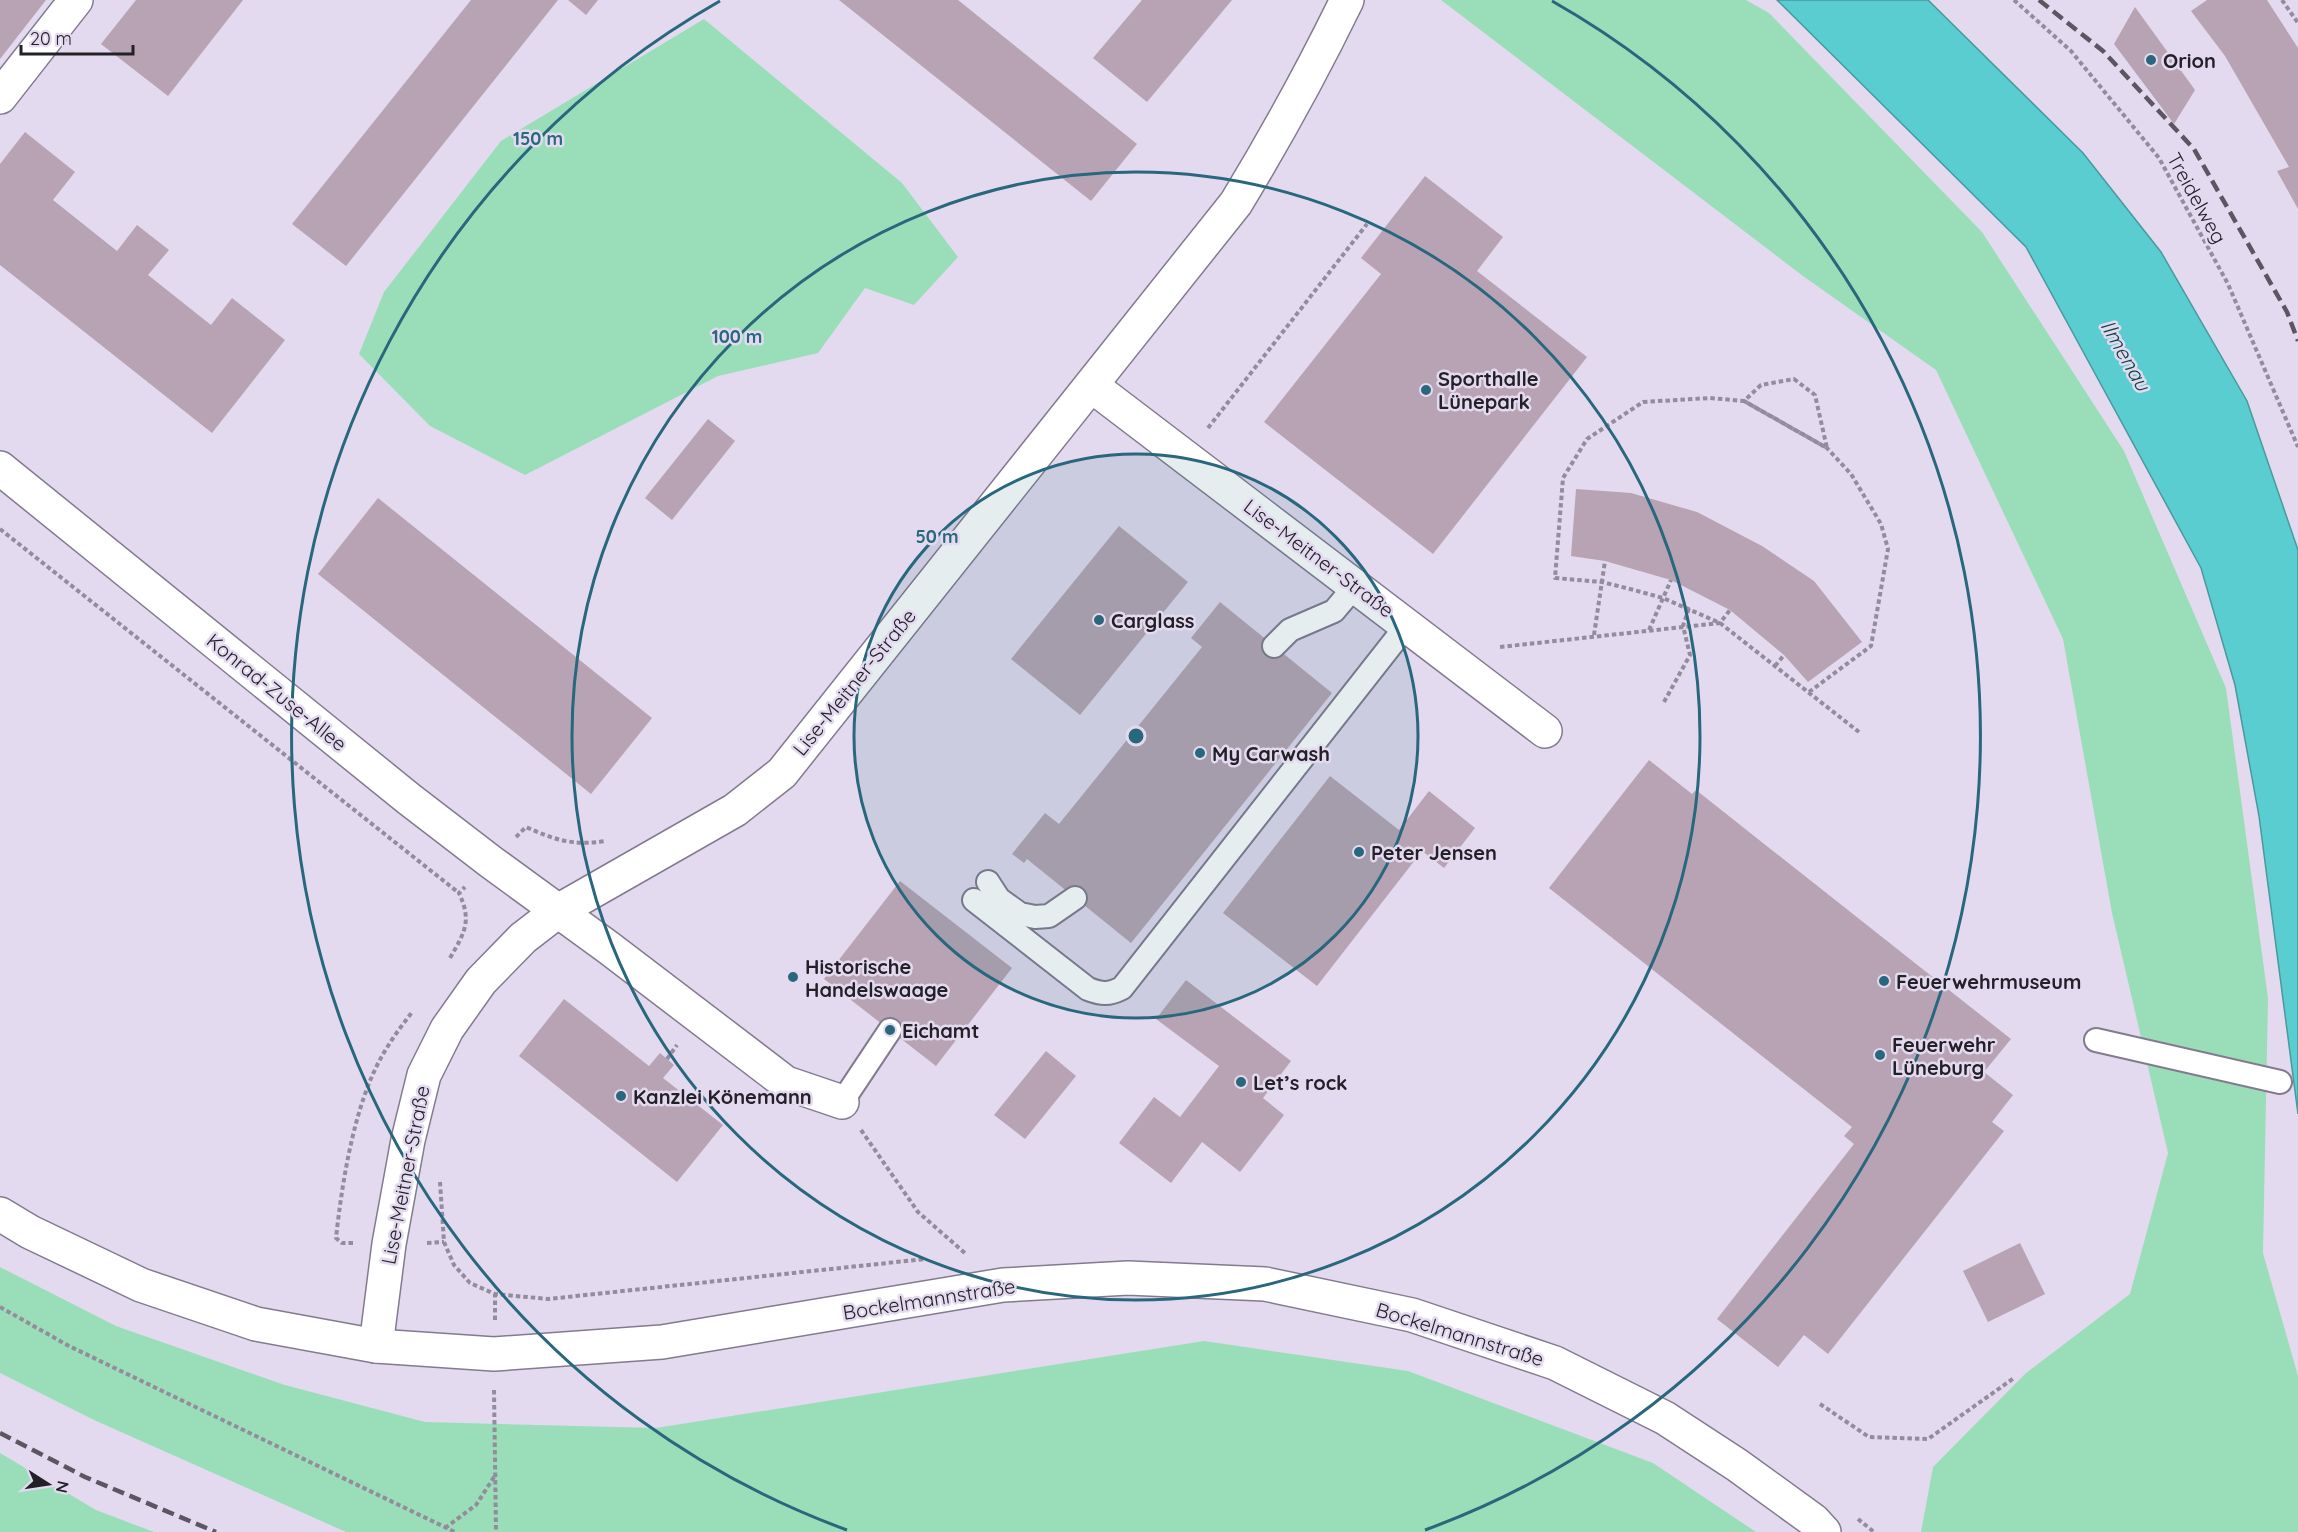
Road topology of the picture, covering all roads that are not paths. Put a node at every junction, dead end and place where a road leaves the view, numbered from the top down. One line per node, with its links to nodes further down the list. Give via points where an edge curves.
1 (76, 0): 3 (main road)
2 (1347, 0): 4 (main road, Lise-Meitner-Straße, via 1275,140 1236,203)
3 (0, 97)
4 (1092, 386): 6 (main road, Lise-Meitner-Straße); 13 (main road, Lise-Meitner-Straße, via 782,773 735,810)
5 (0, 468): 13 (main road, Konrad-Zuse-Allee, via 409,799)
6 (1355, 585): 7 (main road, Lise-Meitner-Straße); 8 (lane, via 1334,611 1290,630)
7 (1407, 625): 9 (main road, Lise-Meitner-Straße); 12 (lane, via 1122,988 1101,994 1088,989)
8 (1274, 646)
9 (1545, 731)
10 (988, 882): 11 (lane, via 999,899 1020,914 1049,916)
11 (1076, 898)
12 (974, 900)
13 (558, 911): 17 (main road, via 786,1083); 19 (main road, Lise-Meitner-Straße, via 523,938 481,981 447,1029 424,1075 408,1140)
14 (890, 1030): 17 (lane)
15 (2096, 1040): 16 (lane)
16 (2280, 1082)
17 (842, 1102)
18 (0, 1214): 19 (main road, Bockelmannstraße, via 141,1285 256,1324)
19 (376, 1346): 20 (main road, Bockelmannstraße, via 494,1354 662,1342 1003,1285 1128,1278 1265,1284 1412,1315 1555,1363 1665,1418 1737,1465)
20 (1824, 1532)

